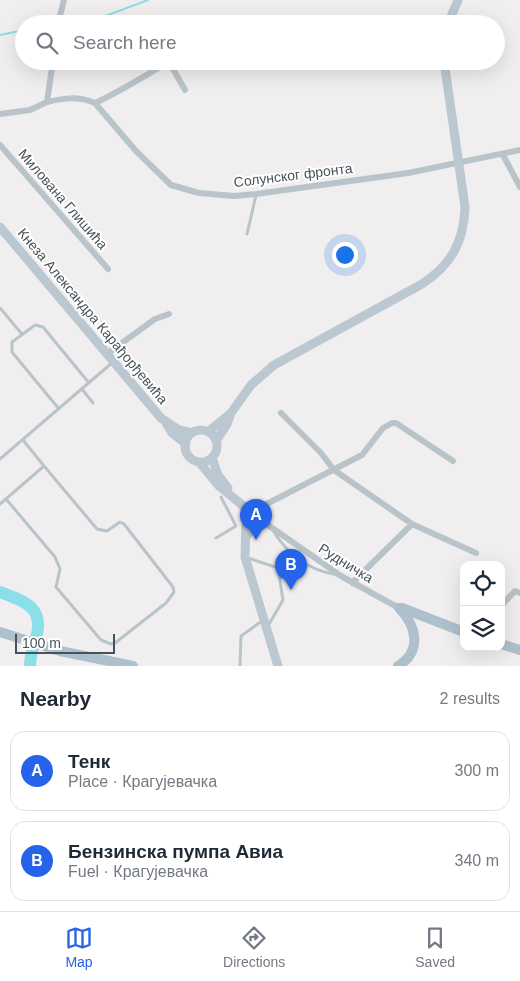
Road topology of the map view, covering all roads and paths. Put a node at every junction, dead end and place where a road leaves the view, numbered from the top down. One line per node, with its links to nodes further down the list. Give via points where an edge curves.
1 (64, 0): 3 (street)
2 (458, 0): 4 (main road)
3 (60, 15)
4 (452, 15)
5 (51, 70): 10 (street)
6 (154, 70): 11 (street, via 122,91)
7 (174, 70): 9 (street)
8 (445, 70): 16 (main road)
9 (185, 90)
10 (46, 102): 11 (street, via 65,97); 12 (street, via 30,110)
11 (95, 102): 18 (street, Солунског фронта, via 117,132 171,185 199,193)
12 (0, 114)
13 (0, 145): 21 (street, Милована Глишића)
14 (520, 150): 15 (street, Солунског фронта)
15 (503, 155): 16 (street, Солунског фронта); 17 (street)
16 (459, 164): 18 (street, Солунског фронта); 31 (main road, via 465,219 455,252 442,270 274,365 251,385)
17 (520, 188)
18 (256, 194): 20 (lane)
19 (0, 227): 25 (main road, Кнеза Александра Карађорђевића)
20 (247, 234)
21 (108, 269)
22 (0, 308): 24 (lane)
23 (169, 314): 25 (street, via 155,319)
24 (21, 333): 27 (lane, via 35,325 43,327); 30 (lane, via 12,342 12,352)
25 (108, 353): 26 (main road, Кнеза Александра Карађорђевића)
26 (114, 361): 27 (lane); 33 (main road, Кнеза Александра Карађорђевића)
27 (89, 383): 28 (lane)
28 (82, 389): 29 (lane); 30 (lane)
29 (93, 403)
30 (59, 409): 36 (lane)
31 (231, 413): 34 (main road); 37 (main road)
32 (281, 413): 44 (street, via 322,453)
33 (166, 423): 35 (main road, Кнеза Александра Карађорђевића); 38 (main road, Кнеза Александра Карађорђевића, via 172,433)
34 (208, 432): 35 (main road); 37 (main road)
35 (192, 434): 38 (main road)
36 (23, 440): 40 (lane); 43 (lane)
37 (216, 441): 39 (main road)
38 (186, 444): 42 (main road, via 187,454)
39 (212, 458): 42 (main road); 46 (main road, via 218,476)
40 (0, 459)
41 (453, 461): 44 (street, via 396,423 383,428 362,455)
42 (199, 462): 46 (main road, via 212,480)
43 (44, 466): 47 (lane); 47 (lane, via 97,529 107,531 120,522 124,524 173,587 174,592 166,603 115,643 101,640 56,587 60,570 55,557)
44 (334, 470): 50 (street); 51 (street)
45 (221, 497): 49 (lane)
46 (235, 498): 49 (lane); 50 (main road)
47 (6, 499): 48 (lane)
48 (0, 504)
49 (228, 510): 53 (lane, via 236,526)
50 (255, 515): 52 (street, Рудничка); 56 (main road, via 244,539)
51 (412, 524): 55 (street); 59 (street)
52 (270, 527): 54 (lane); 58 (street, Рудничка)
53 (216, 538)
54 (286, 551): 57 (lane); 58 (lane, via 309,567)
55 (476, 553)
56 (245, 557): 57 (lane); 63 (main road)
57 (278, 568): 63 (lane, via 283,600)
58 (341, 576): 59 (street, Рудничка)
59 (352, 583): 62 (street, Рудничка)
60 (520, 593): 61 (street, via 511,592)
61 (505, 600)
62 (399, 608): 64 (main road); 71 (main road, via 409,618 415,639 411,653)
63 (265, 624): 68 (main road); 70 (lane, via 241,636)
64 (460, 631)
65 (0, 632): 69 (main road, via 60,651)
66 (505, 645): 67 (main road)
67 (520, 650)
68 (278, 663)
69 (133, 666)
70 (240, 666)
71 (398, 666)

